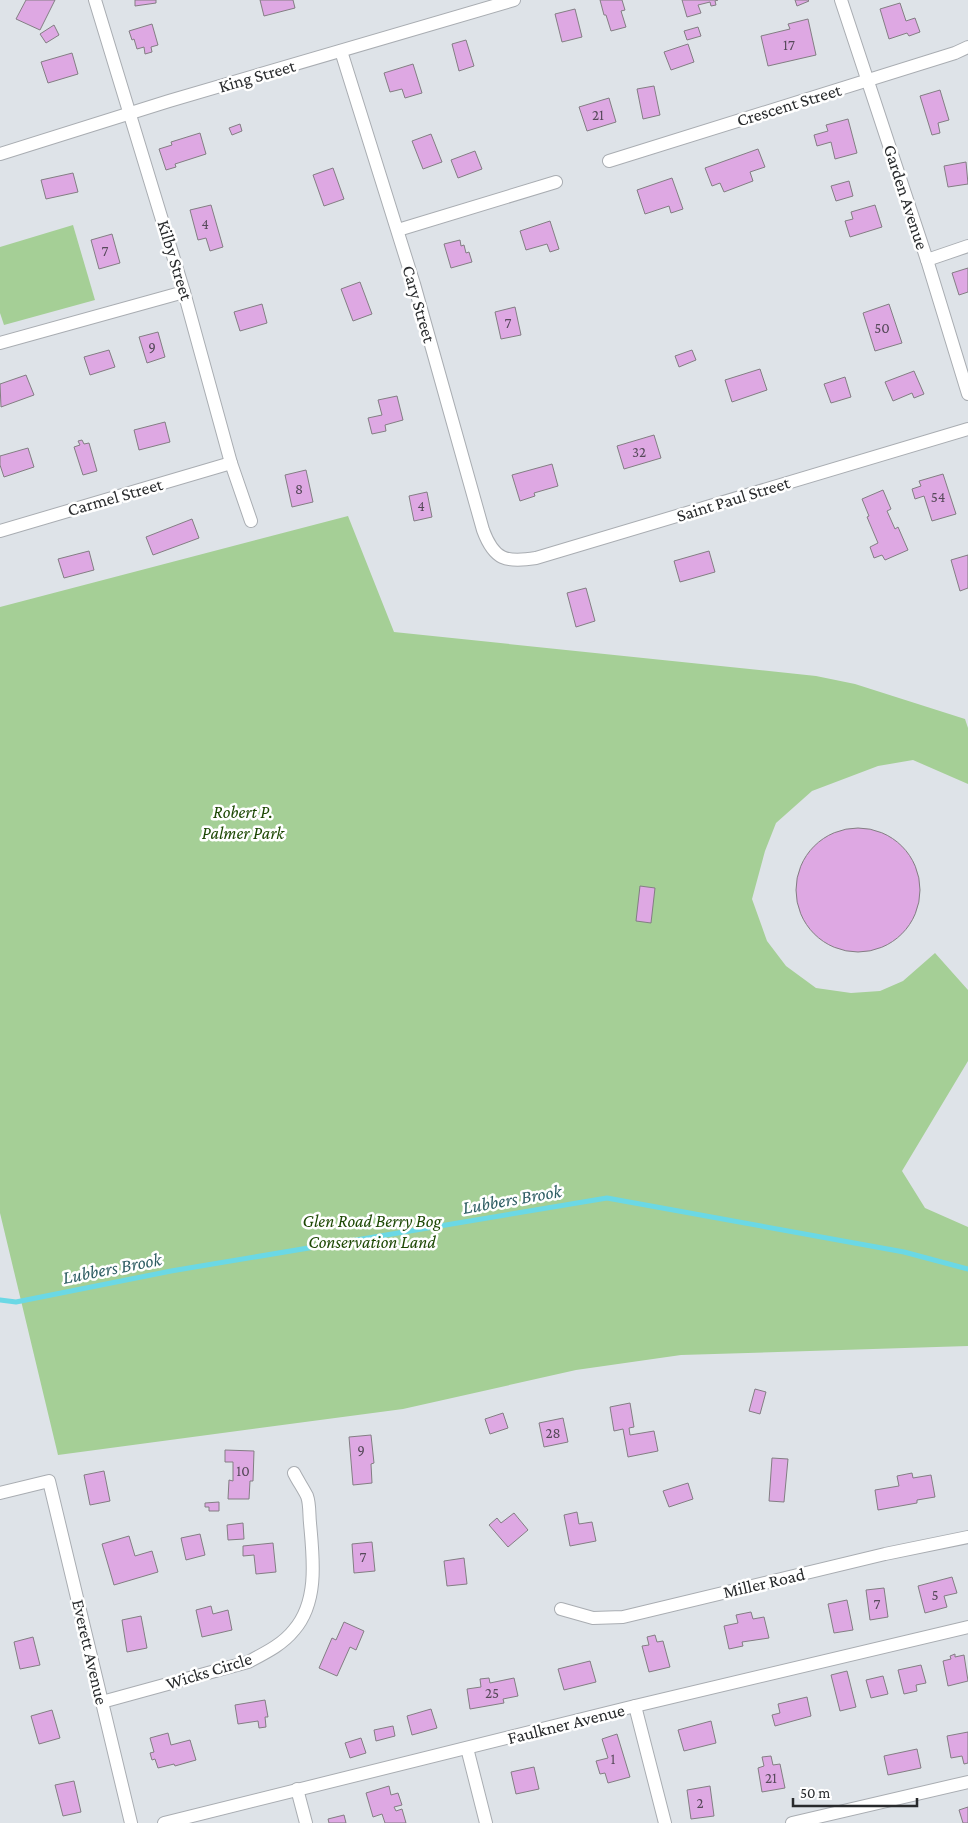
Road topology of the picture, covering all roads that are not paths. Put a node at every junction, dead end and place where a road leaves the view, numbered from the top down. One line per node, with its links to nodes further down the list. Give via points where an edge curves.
1 (95, 0): 7 (street, Kilby Street)
2 (514, 0): 5 (street, King Street)
3 (841, 0): 6 (street, Garden Avenue)
4 (968, 47): 6 (street, Crescent Street)
5 (342, 51): 7 (street, King Street); 11 (street, Cary Street)
6 (867, 81): 9 (street, Crescent Street); 13 (street, Garden Avenue)
7 (131, 114): 8 (street, King Street); 14 (street, Kilby Street)
8 (0, 154)
9 (609, 161)
10 (556, 182): 11 (street)
11 (398, 230): 21 (street, Cary Street, via 483,530 489,545)
12 (968, 246): 13 (street)
13 (926, 260): 16 (street, Garden Avenue)
14 (184, 292): 15 (street); 18 (street, Kilby Street)
15 (0, 342)
16 (968, 394)
17 (968, 429): 21 (street, Saint Paul Street, via 536,558 516,561)
18 (231, 463): 19 (street, Kilby Street); 20 (street, Carmel Street)
19 (251, 521)
20 (0, 531)
21 (498, 555)
22 (294, 1473): 27 (street, Wicks Circle, via 307,1498 313,1567 306,1611 295,1629 267,1653 248,1662)
23 (0, 1493): 27 (street, Everett Avenue, via 49,1481)
24 (968, 1537): 25 (street, Miller Road, via 623,1617 593,1618)
25 (561, 1609)
26 (968, 1627): 28 (street, Faulkner Avenue)
27 (102, 1702): 32 (street, Everett Avenue)
28 (635, 1706): 29 (street, Faulkner Avenue); 36 (street)
29 (467, 1748): 31 (street, Faulkner Avenue); 35 (street)
30 (968, 1782): 37 (street)
31 (297, 1789): 33 (street, Faulkner Avenue); 34 (street)
32 (131, 1823)
33 (164, 1823)
34 (306, 1823)
35 (486, 1823)
36 (665, 1823)
37 (792, 1823)

